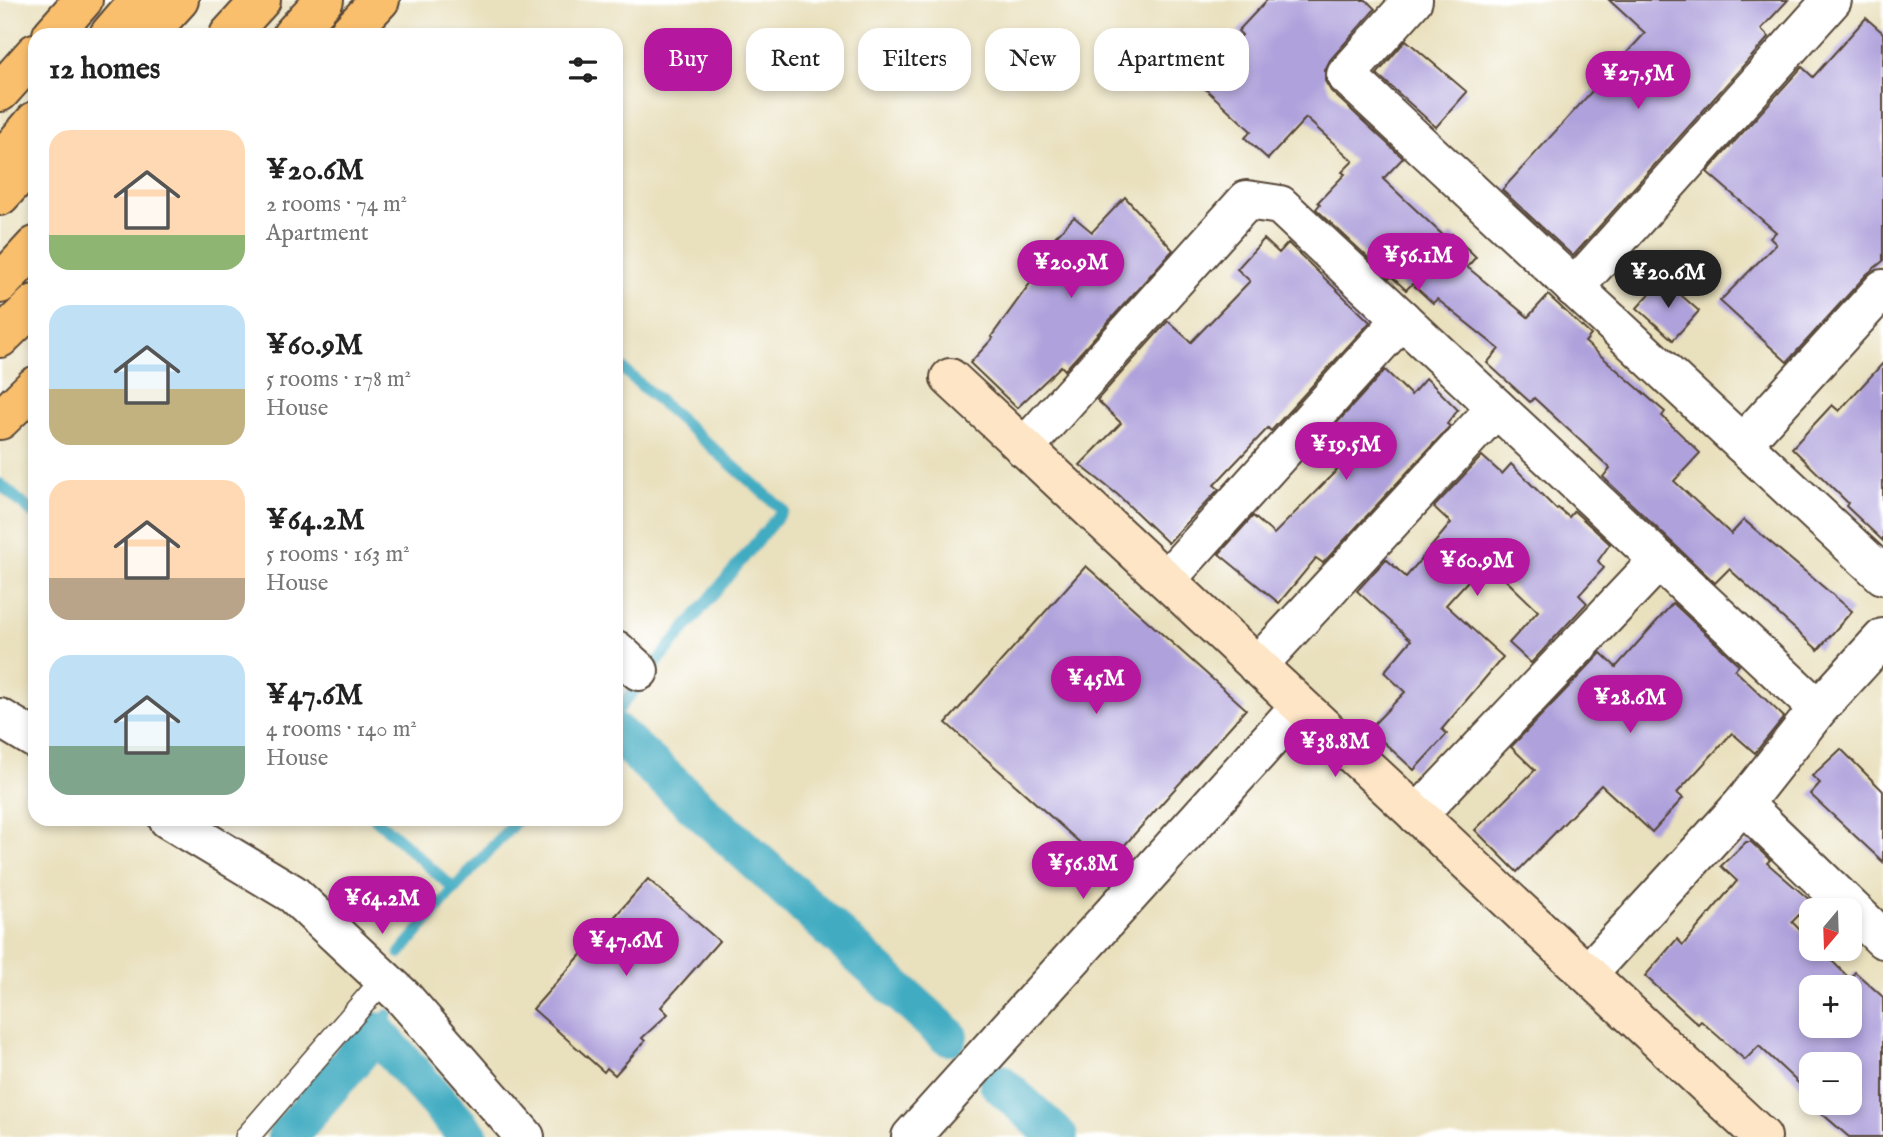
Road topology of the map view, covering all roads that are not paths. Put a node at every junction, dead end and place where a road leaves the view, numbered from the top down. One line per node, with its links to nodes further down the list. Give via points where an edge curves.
1 (83, 0): 9 (highway)
2 (139, 0): 10 (highway)
3 (179, 0): 11 (highway)
4 (261, 0): 12 (highway)
5 (324, 0): 13 (highway)
6 (380, 0): 14 (highway)
7 (1413, 0): 23 (street, via 1346,75)
8 (1832, 0): 23 (street)
9 (58, 28)
10 (115, 28)
11 (153, 28)
12 (235, 28)
13 (298, 28)
14 (354, 28)
15 (28, 60): 16 (highway)
16 (3, 84)
17 (28, 129): 18 (highway)
18 (0, 162)
19 (28, 166): 20 (highway)
20 (0, 197)
21 (28, 254): 22 (highway)
22 (0, 284)
23 (1574, 288): 32 (street)
24 (1883, 289): 32 (street)
25 (28, 311): 27 (highway)
26 (1402, 319): 30 (street); 33 (street, via 1280,205 1247,200); 36 (street)
27 (0, 338)
28 (950, 378): 33 (street)
29 (28, 393): 31 (highway)
30 (1496, 408): 34 (street); 38 (street)
31 (0, 420)
32 (1742, 444): 35 (street)
33 (1024, 448): 36 (street)
34 (1658, 560): 40 (street); 44 (street)
35 (1883, 575)
36 (1166, 580): 38 (street)
37 (1883, 638): 40 (street)
38 (1257, 666): 39 (street)
39 (1300, 706): 44 (street); 51 (street)
40 (1818, 709): 43 (street)
41 (0, 718): 42 (street)
42 (28, 735)
43 (1743, 804): 46 (street); 47 (street)
44 (1417, 815): 47 (street)
45 (180, 826): 48 (street, via 293,894)
46 (1883, 939)
47 (1588, 972): 52 (street)
48 (384, 979): 49 (lane); 50 (street)
49 (247, 1137)
50 (525, 1137)
51 (911, 1137)
52 (1762, 1137)

